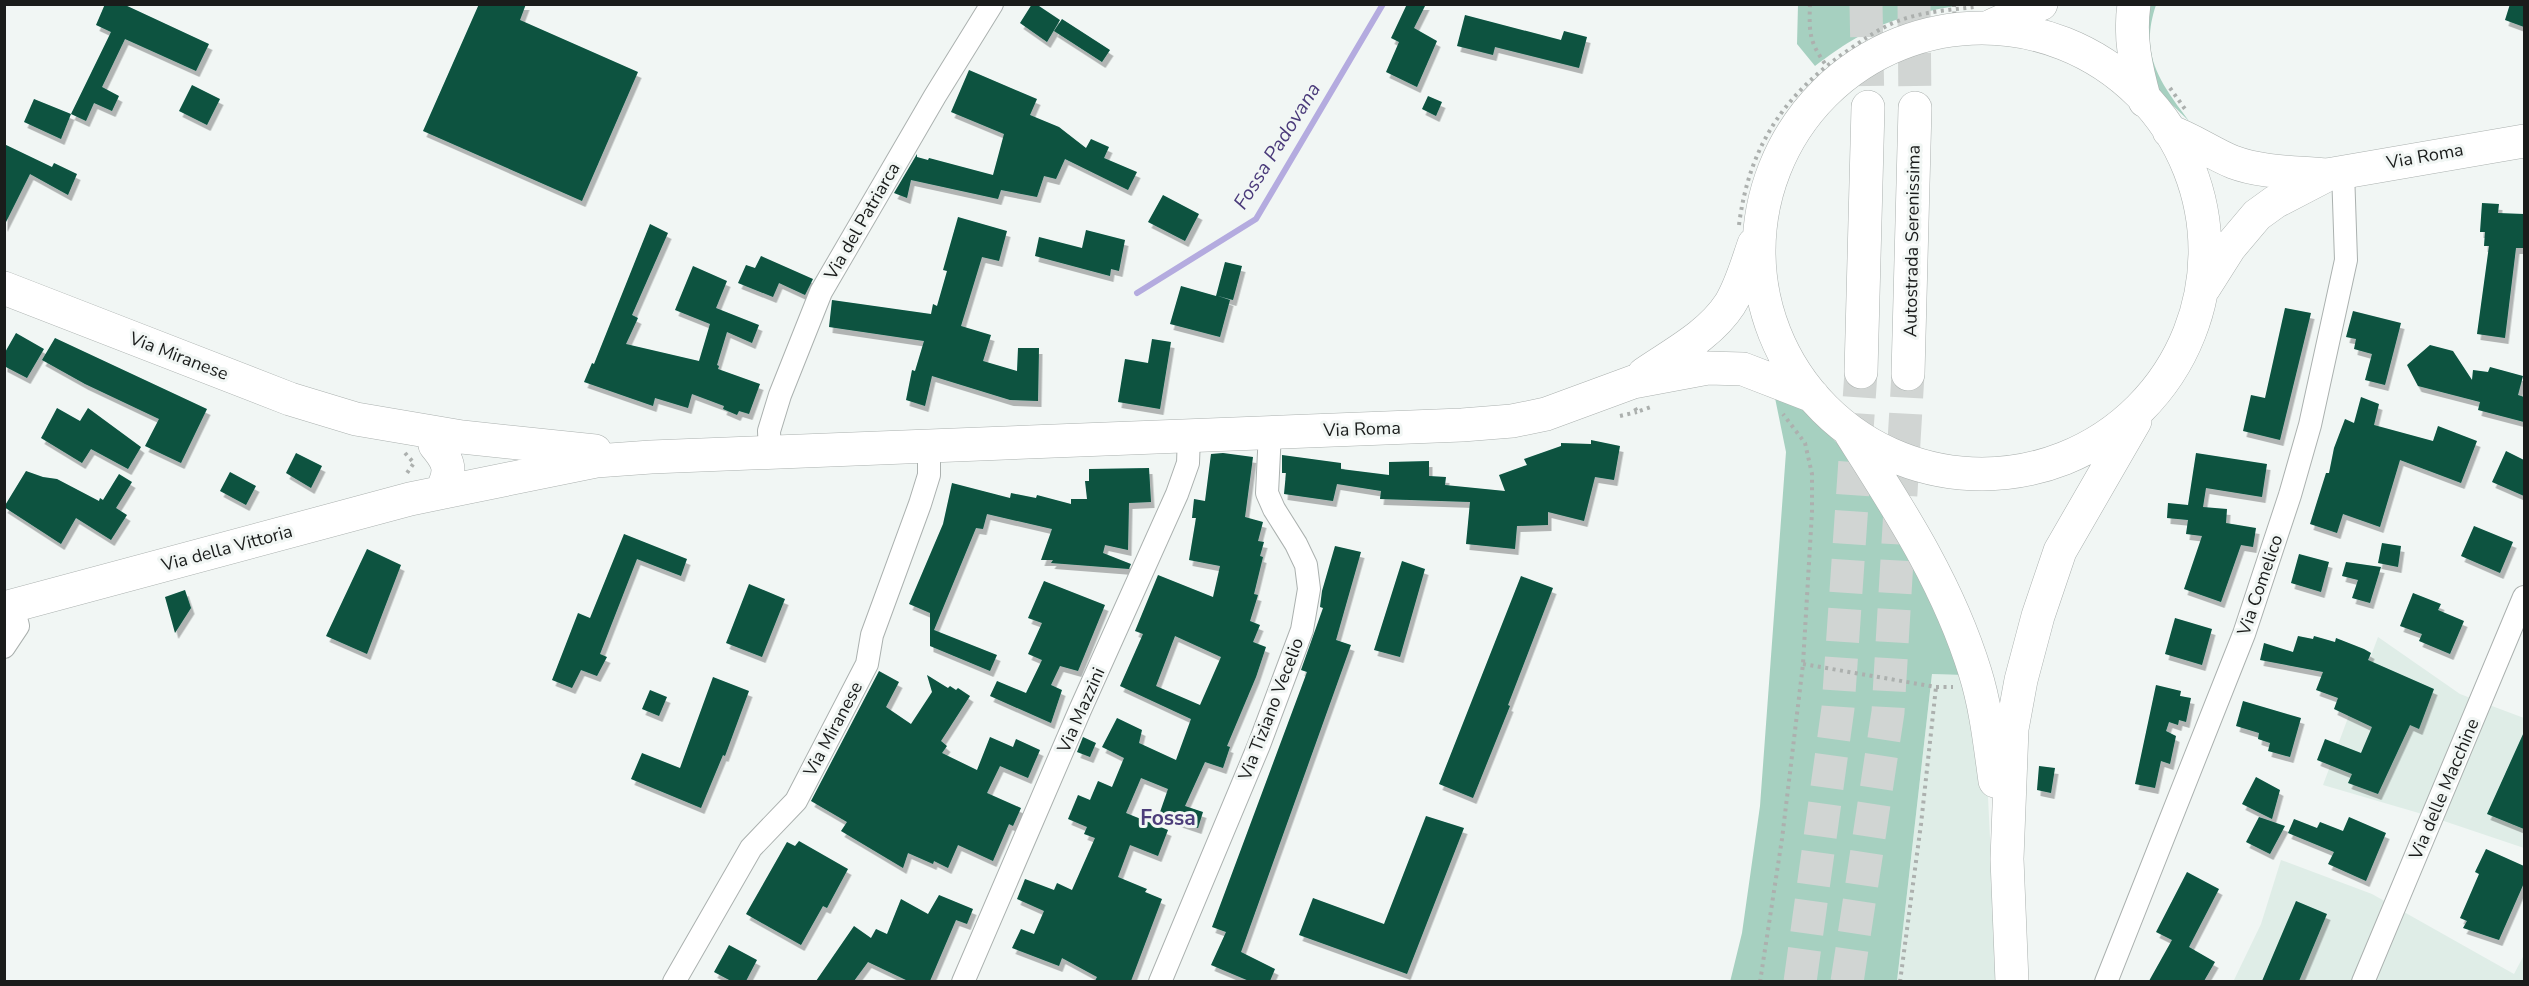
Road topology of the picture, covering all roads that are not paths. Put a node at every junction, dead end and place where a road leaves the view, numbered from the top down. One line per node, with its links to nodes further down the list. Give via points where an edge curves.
1 (992, 4): 26 (street, Via del Patriarca, via 821,292 780,395 769,431)
2 (2041, 4): 4 (main road)
3 (2134, 4): 5 (main road, via 2134,59)
4 (1965, 15): 5 (main road, via 2074,46 2100,62); 11 (main road, via 1873,56 1826,94 1782,152)
5 (2145, 101): 8 (main road)
6 (1868, 107): 14 (main road)
7 (1915, 108): 15 (main road, Autostrada Serenissima)
8 (2180, 123): 10 (main road, via 2189,138 2235,162 2258,169); 13 (main road, via 2187,165 2202,214 2205,254)
9 (2524, 141): 10 (main road, Via Roma)
10 (2335, 173): 13 (main road, via 2257,215 2230,247); 38 (street, Via Comelico, via 2346,260 2293,485 2244,634)
11 (1750, 225): 16 (main road, via 1745,271 1729,306 1698,337); 17 (main road, via 1771,325 1787,361)
12 (4, 288): 19 (main road, Via Miranese, via 290,399)
13 (2200, 294): 18 (main road, via 2178,358)
14 (1861, 372)
15 (1908, 374)
16 (1628, 384): 17 (main road, via 1725,367 1760,374); 21 (main road, Via Roma, via 1562,409 1512,421)
17 (1813, 396): 20 (main road)
18 (2141, 408): 20 (main road, via 2109,435 2076,455 2045,466 1991,474 1953,473 1918,464 1876,447); 33 (main road, via 2060,551 2038,616 2012,729)
19 (356, 419): 24 (main road, Via Miranese); 27 (main road, Via Miranese, via 462,437)
20 (1847, 427): 33 (main road, via 1936,573 1956,619 1978,686 1988,733)
21 (1270, 432): 22 (main road, Via Roma); 36 (street, Via Tiziano Vecelio, via 1266,493 1306,565 1309,589 1302,630 1259,745)
22 (1189, 436): 23 (main road, Via Roma); 35 (street, Via Mazzini, via 1188,463 1177,494)
23 (1085, 440): 25 (main road, Via Miranese)
24 (435, 445): 28 (main road, Via Miranese, via 463,451); 29 (main road, via 449,467)
25 (929, 447): 26 (main road, Via Miranese); 34 (street, Via Miranese, via 929,475 872,635 867,664 796,801 751,848)
26 (770, 453): 27 (main road, Via Miranese)
27 (651, 456): 28 (main road, Via Miranese, via 596,461)
28 (507, 478): 29 (main road, Via Miranese)
29 (441, 492): 31 (main road, Via della Vittoria)
30 (2524, 597): 39 (street, Via delle Macchine)
31 (9, 607): 32 (street, Via della Vittoria, via 18,626)
32 (4, 647)
33 (2007, 859): 37 (main road)
34 (680, 979)
35 (963, 981)
36 (1160, 981)
37 (2012, 981)
38 (2106, 981)
39 (2363, 981)

